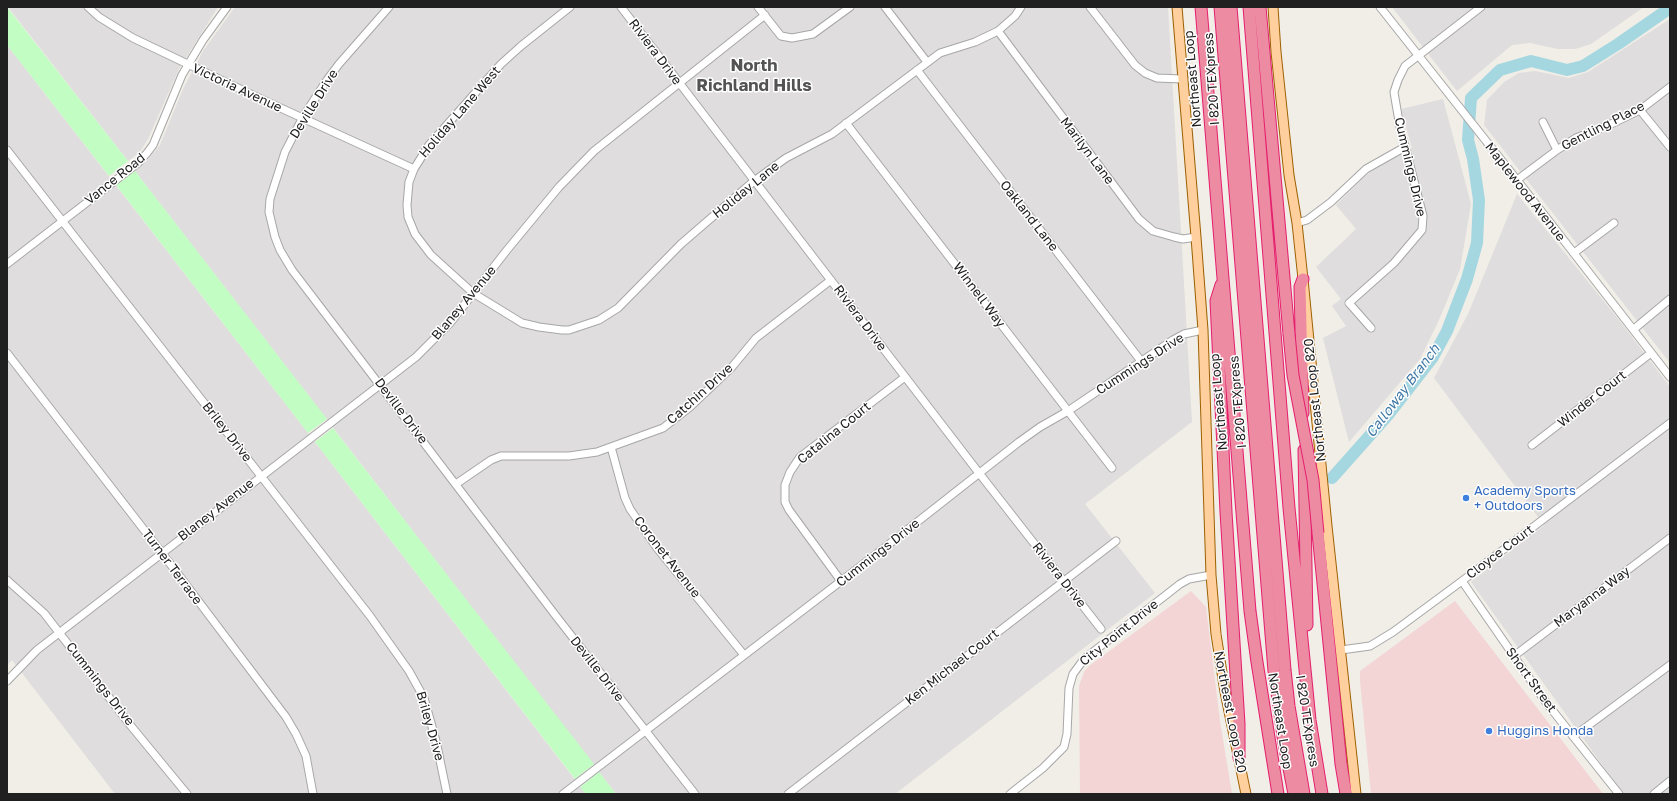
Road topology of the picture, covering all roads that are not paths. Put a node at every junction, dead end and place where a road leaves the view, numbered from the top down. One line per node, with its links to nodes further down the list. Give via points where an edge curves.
1 (88, 7): 24 (street, Victoria Avenue, via 133,38)
2 (227, 7): 24 (street, Vance Road, via 202,40)
3 (389, 7): 30 (street, Deville Drive, via 339,64)
4 (570, 7): 37 (street, Holiday Lane West, via 521,46 485,80 429,145)
5 (621, 7): 27 (street, Riviera Drive)
6 (758, 7): 20 (street)
7 (850, 7): 20 (street, via 814,34 792,38 781,36)
8 (885, 7): 23 (street)
9 (1021, 7): 21 (street, Holiday Lane)
10 (1090, 7): 26 (street, via 1145,73 1157,78)
11 (1176, 7): 26 (main road, Northeast Loop 820)
12 (1201, 7): 48 (highway, Northeast Loop)
13 (1220, 7): 96 (highway, I 820 TEXpress, via 1274,671)
14 (1231, 7): 97 (highway, I 820 TEXpress, via 1285,670)
15 (1249, 7): 98 (highway, via 1290,515 1310,720)
16 (1260, 7): 99 (highway, bridge, via 1293,375 1313,480)
17 (1273, 7): 41 (main road, Northeast Loop 820, via 1288,166)
18 (1380, 7): 22 (street, Maplewood Avenue)
19 (1481, 7): 22 (street, Cummings Drive)
20 (765, 15): 27 (street, Blaney Avenue)
21 (998, 31): 23 (street, Holiday Lane, via 975,42 940,53); 43 (street, Marilyn Lane, via 1138,219 1153,231 1184,239)
22 (1419, 55): 33 (street, Cummings Drive, via 1405,66 1394,92); 38 (street, Maplewood Avenue)
23 (927, 62): 25 (street, Holiday Lane)
24 (188, 65): 30 (street, Victoria Avenue); 40 (street, Vance Road, via 147,153 138,163)
25 (917, 70): 32 (street, Holiday Lane); 56 (street, Oakland Lane)
26 (1182, 79): 43 (main road, Northeast Loop 820)
27 (680, 85): 39 (street, Riviera Drive); 49 (street, Blaney Avenue, via 606,141 559,186)
28 (1670, 87): 29 (street, Gentling Place)
29 (1640, 110): 34 (street); 36 (street, Gentling Place, via 1576,138)
30 (302, 117): 37 (street, Victoria Avenue); 59 (street, Deville Drive, via 274,182 269,212 271,226 280,250 292,270)
31 (1543, 122): 36 (street)
32 (846, 123): 39 (street, Holiday Lane, via 818,142 786,158); 60 (street, Winnell Way)
33 (1405, 147): 41 (street, via 1366,169 1331,202 1307,220); 51 (street, Cummings Drive, via 1423,216 1422,230 1394,263 1349,303)
34 (1670, 147)
35 (7, 150): 40 (street, Briley Drive)
36 (1557, 150): 38 (street, Gentling Place)
37 (414, 169): 49 (street, Holiday Lane West, via 409,182 407,205 414,234 431,255)
38 (1517, 180): 44 (street, Maplewood Avenue)
39 (754, 181): 47 (street, Riviera Drive); 49 (street, Holiday Lane, via 680,244 618,308 598,320 570,330 539,327 522,323)
40 (63, 221): 45 (street, Vance Road); 66 (street, Briley Drive)
41 (1297, 223): 46 (main road, Northeast Loop 820)
42 (1614, 223): 44 (street)
43 (1196, 237): 53 (main road, Northeast Loop 820)
44 (1574, 253): 52 (street, Maplewood Avenue)
45 (7, 264)
46 (1304, 279): 78 (main road, Northeast Loop 820); 98 (highway, via 1300,287 1307,638 1325,786)
47 (831, 280): 58 (street, Riviera Drive); 63 (street, Catchin Drive, via 756,338 732,367 690,407 663,428)
48 (1223, 280): 85 (highway, via 1216,301); 95 (highway, Northeast Loop, via 1250,611)
49 (473, 293): 59 (street, Blaney Avenue, via 450,323 416,357)
50 (1670, 299): 52 (street)
51 (1371, 328)
52 (1634, 329): 55 (street, Maplewood Avenue)
53 (1203, 330): 56 (street, Cummings Drive, via 1184,334); 71 (main road, Northeast Loop 820)
54 (7, 353): 70 (street, Turner Terrace)
55 (1651, 353): 57 (street, Maplewood Avenue); 62 (street, Winder Court)
56 (1141, 361): 60 (street, Cummings Drive)
57 (1670, 376)
58 (905, 377): 65 (street, Riviera Drive); 73 (street, Catalina Court, via 800,457 785,485 788,510)
59 (380, 384): 66 (street, Blaney Avenue); 67 (street, Deville Drive)
60 (1068, 411): 64 (street, Winnell Way); 65 (street, Cummings Drive, via 1035,431)
61 (1670, 422): 75 (street, Cloyce Court)
62 (1532, 445)
63 (611, 447): 67 (street, Catchin Drive, via 569,456 501,456); 79 (street, Coronet Avenue, via 630,509 657,548)
64 (1112, 468)
65 (979, 473): 73 (street, Cummings Drive); 74 (street, Riviera Drive)
66 (261, 476): 70 (street, Blaney Avenue); 89 (street, Briley Drive, via 370,616 418,684 436,741)
67 (456, 484): 83 (street, Deville Drive)
68 (1670, 538): 80 (street, Maryanna Way)
69 (1116, 541): 74 (street, Ken Michael Court)
70 (162, 553): 77 (street, Blaney Avenue); 88 (street, Turner Terrace, via 286,717 306,756)
71 (1211, 575): 85 (main road, Northeast Loop 820, via 1216,634); 93 (street, City Point Drive, via 1190,579 1180,584 1084,659 1073,674 1069,688 1068,734 1064,747 1043,768)
72 (7, 580): 77 (street, Cummings Drive, via 32,601)
73 (841, 581): 79 (street, Cummings Drive)
74 (1063, 581): 76 (street, Riviera Drive); 92 (street, Ken Michael Court)
75 (1462, 582): 78 (street, Cloyce Court, via 1378,642); 80 (street, Short Street)
76 (1101, 629)
77 (60, 632): 82 (street, Blaney Avenue, via 37,650); 87 (street, Cummings Drive, via 131,726)
78 (1341, 650): 100 (main road, Northeast Loop 820)
79 (744, 655): 83 (street, Cummings Drive)
80 (1514, 656): 84 (street, Short Street, via 1545,701)
81 (1670, 664): 84 (street)
82 (7, 681)
83 (646, 731): 90 (street, Cummings Drive); 91 (street, Deville Drive)
84 (1574, 736): 101 (street, Short Street)
85 (1239, 758): 94 (main road, Northeast Loop 820)
86 (1670, 780): 102 (street)
87 (187, 794)
88 (313, 794)
89 (447, 794)
90 (564, 794)
91 (695, 794)
92 (788, 794)
93 (1010, 794)
94 (1246, 794)
95 (1278, 794)
96 (1294, 794)
97 (1304, 794)
98 (1323, 794)
99 (1346, 794)
100 (1356, 794)
101 (1619, 794)
102 (1654, 794)

